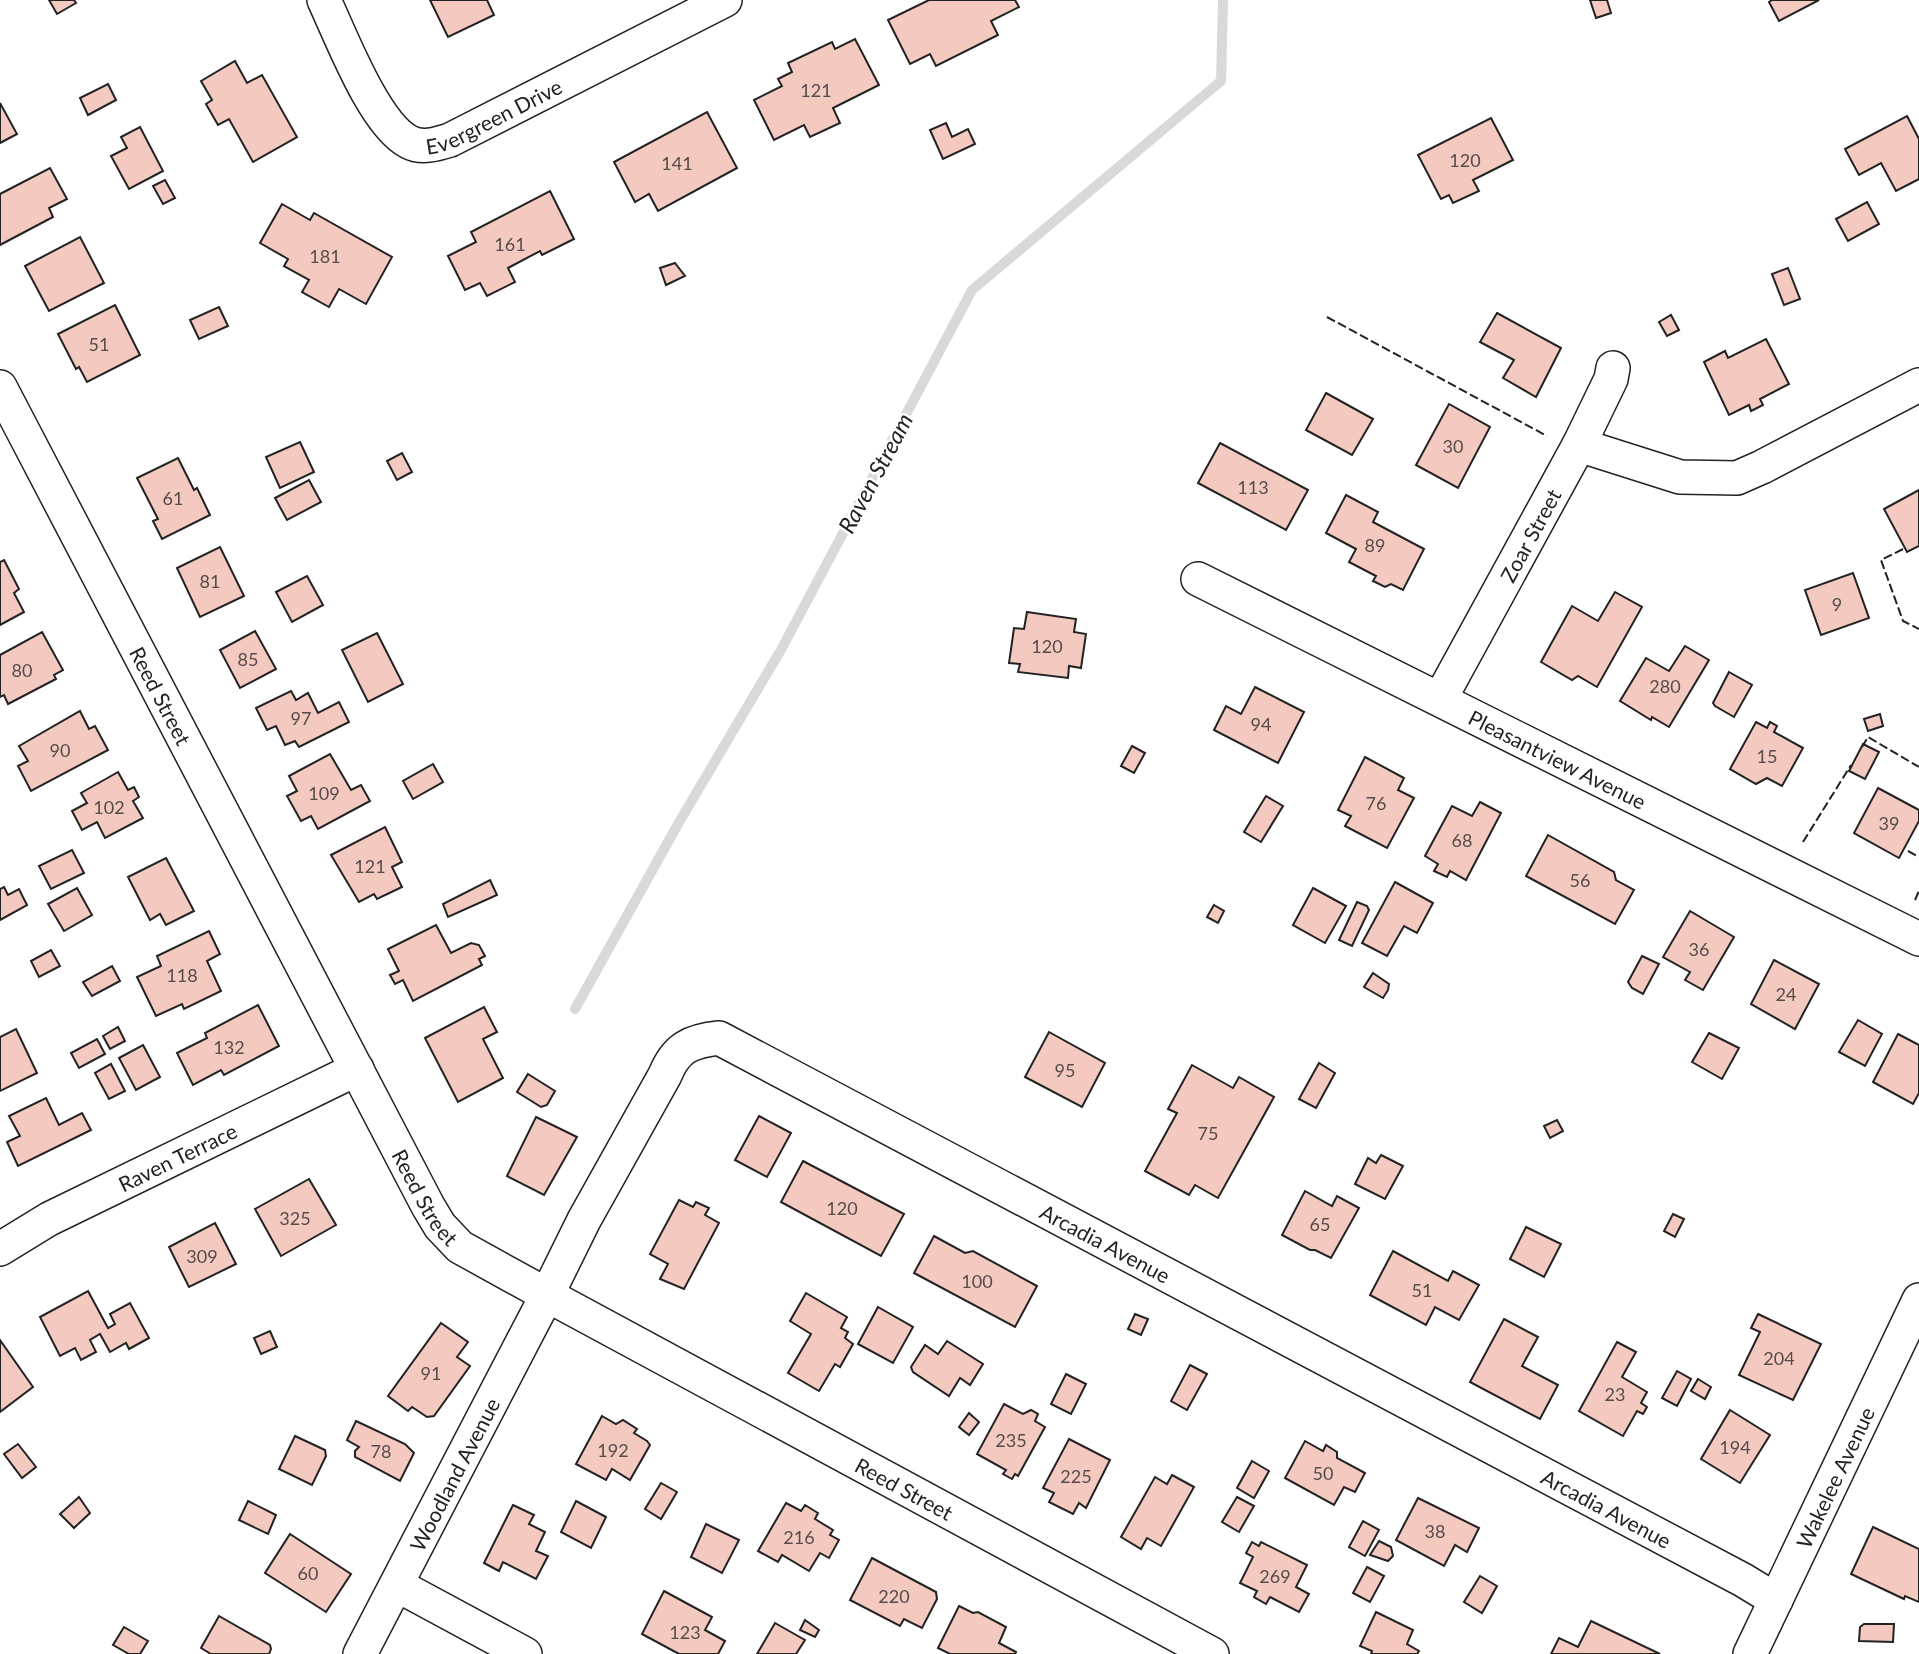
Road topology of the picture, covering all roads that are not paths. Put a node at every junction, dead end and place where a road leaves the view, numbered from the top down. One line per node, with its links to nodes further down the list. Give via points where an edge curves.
1 (324, 0): 2 (street, Evergreen Drive, via 377,108 400,135 420,146 461,134)
2 (725, 0)
3 (1613, 368): 6 (street, Zoar Street)
4 (1919, 385): 6 (street, via 1737,478 1680,477)
5 (0, 387): 10 (street, Reed Street)
6 (1579, 444): 8 (street, Zoar Street)
7 (1198, 579): 8 (street, Pleasantview Avenue)
8 (1440, 699): 9 (street, Pleasantview Avenue)
9 (1919, 939)
10 (357, 1069): 11 (street, Raven Terrace, via 49,1219); 12 (street, Reed Street, via 446,1233 460,1247)
11 (0, 1249)
12 (547, 1295): 14 (street, Woodland Avenue); 15 (street, Arcadia Avenue, via 673,1056 699,1040 719,1038); 18 (street, Reed Street)
13 (1916, 1312): 15 (street, Wakelee Avenue)
14 (397, 1585): 16 (street, Woodland Avenue); 17 (street)
15 (1776, 1600): 19 (street, Wakelee Avenue)
16 (360, 1654)
17 (525, 1654)
18 (1212, 1654)
19 (1750, 1654)

